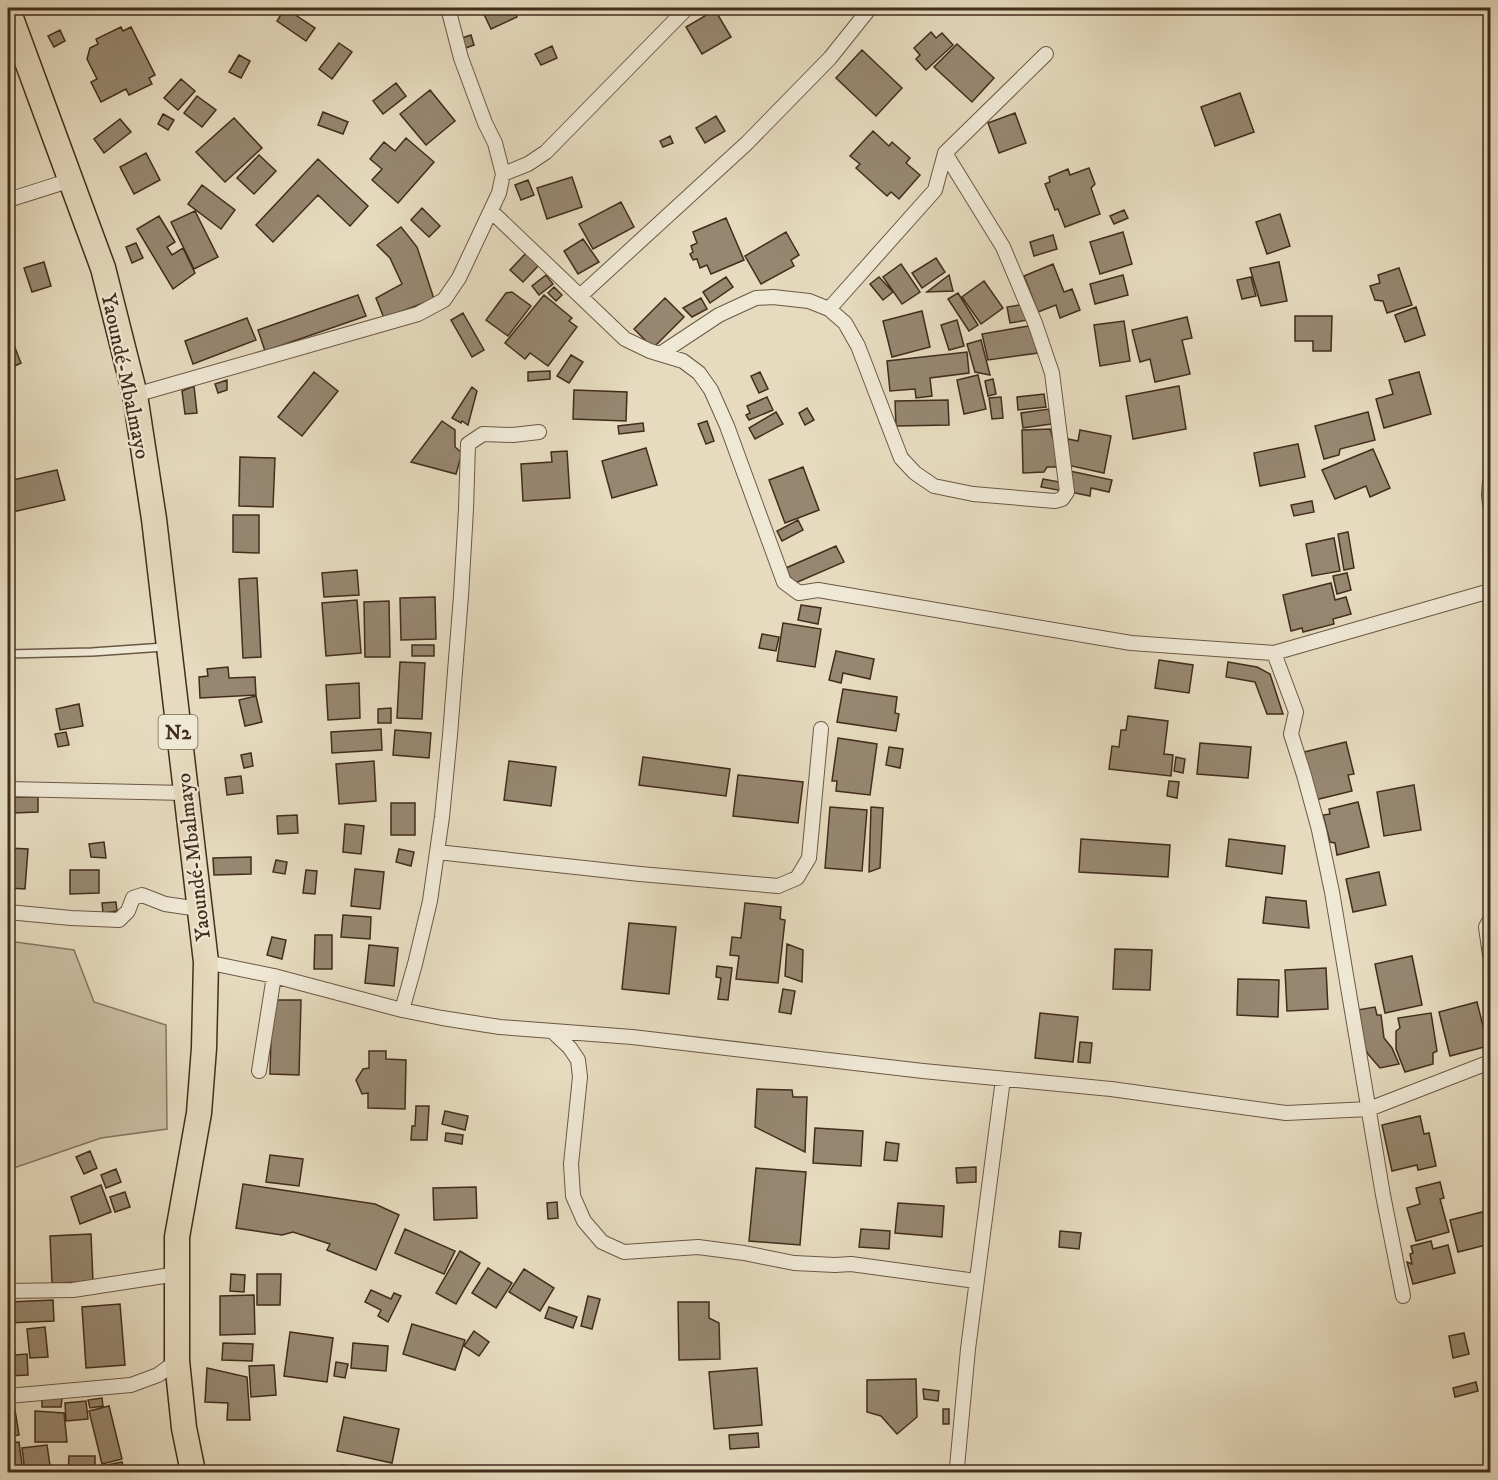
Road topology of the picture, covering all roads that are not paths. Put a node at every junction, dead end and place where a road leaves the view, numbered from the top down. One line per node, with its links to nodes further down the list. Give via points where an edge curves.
1 (448, 8): 7 (street, via 461,58 495,143)
2 (687, 8): 7 (street, via 546,152)
3 (870, 8): 11 (street, via 830,58 747,143)
4 (8, 10): 8 (highway, Yaoundé-Mbalmayo / N2)
5 (1046, 54): 6 (street)
6 (945, 153): 12 (street, via 935,190); 12 (street, via 1003,247 1052,373 1067,492 1062,499 973,494 934,486 915,472 901,458 858,346 845,324)
7 (503, 174): 10 (street)
8 (71, 180): 9 (street); 14 (highway, Yaoundé-Mbalmayo / N2, via 103,268)
9 (8, 200)
10 (491, 211): 11 (street); 14 (street, via 444,300 418,314)
11 (580, 296): 13 (street, via 625,339)
12 (829, 309): 13 (street, via 809,302 756,298 719,315)
13 (660, 354): 20 (street, via 683,361 699,373 711,390 784,582 799,593 818,590 1131,643)
14 (135, 395): 19 (highway, Yaoundé-Mbalmayo / N2)
15 (539, 432): 25 (street, via 483,434 468,444 461,596)
16 (1491, 481): 17 (street)
17 (1491, 504)
18 (1491, 591): 20 (street)
19 (168, 647): 21 (lane); 24 (highway, Yaoundé-Mbalmayo / N2)
20 (1274, 653): 37 (street, via 1296,712 1291,734 1332,892)
21 (8, 654)
22 (821, 729): 25 (street, via 809,858 797,878 778,886)
23 (8, 789): 24 (street)
24 (185, 793): 26 (highway, Yaoundé-Mbalmayo / N2)
25 (437, 852): 32 (street, via 430,901)
26 (199, 909): 27 (street, via 165,904 142,895 133,898 119,920); 30 (highway, Yaoundé-Mbalmayo / N2)
27 (8, 912)
28 (1491, 920): 29 (street, via 1486,927)
29 (1491, 955)
30 (206, 962): 31 (street); 38 (highway, Yaoundé-Mbalmayo / N2, via 199,1113 177,1237)
31 (274, 976): 32 (street); 35 (street)
32 (402, 1010): 33 (street, via 501,1027)
33 (552, 1031): 36 (street); 39 (street, via 578,1060 580,1077 571,1164 573,1196 584,1221 602,1242 624,1252 698,1247 794,1263 851,1264)
34 (1491, 1062): 37 (street)
35 (259, 1071)
36 (1003, 1079): 37 (street, via 1286,1113); 39 (street)
37 (1369, 1109): 41 (street)
38 (177, 1274): 40 (street, via 73,1290); 42 (highway, Yaoundé-Mbalmayo / N2)
39 (976, 1281): 44 (street)
40 (8, 1292)
41 (1403, 1296)
42 (177, 1361): 43 (street, via 158,1375 131,1385); 45 (highway, Yaoundé-Mbalmayo / N2)
43 (8, 1396)
44 (957, 1467)
45 (193, 1473)

